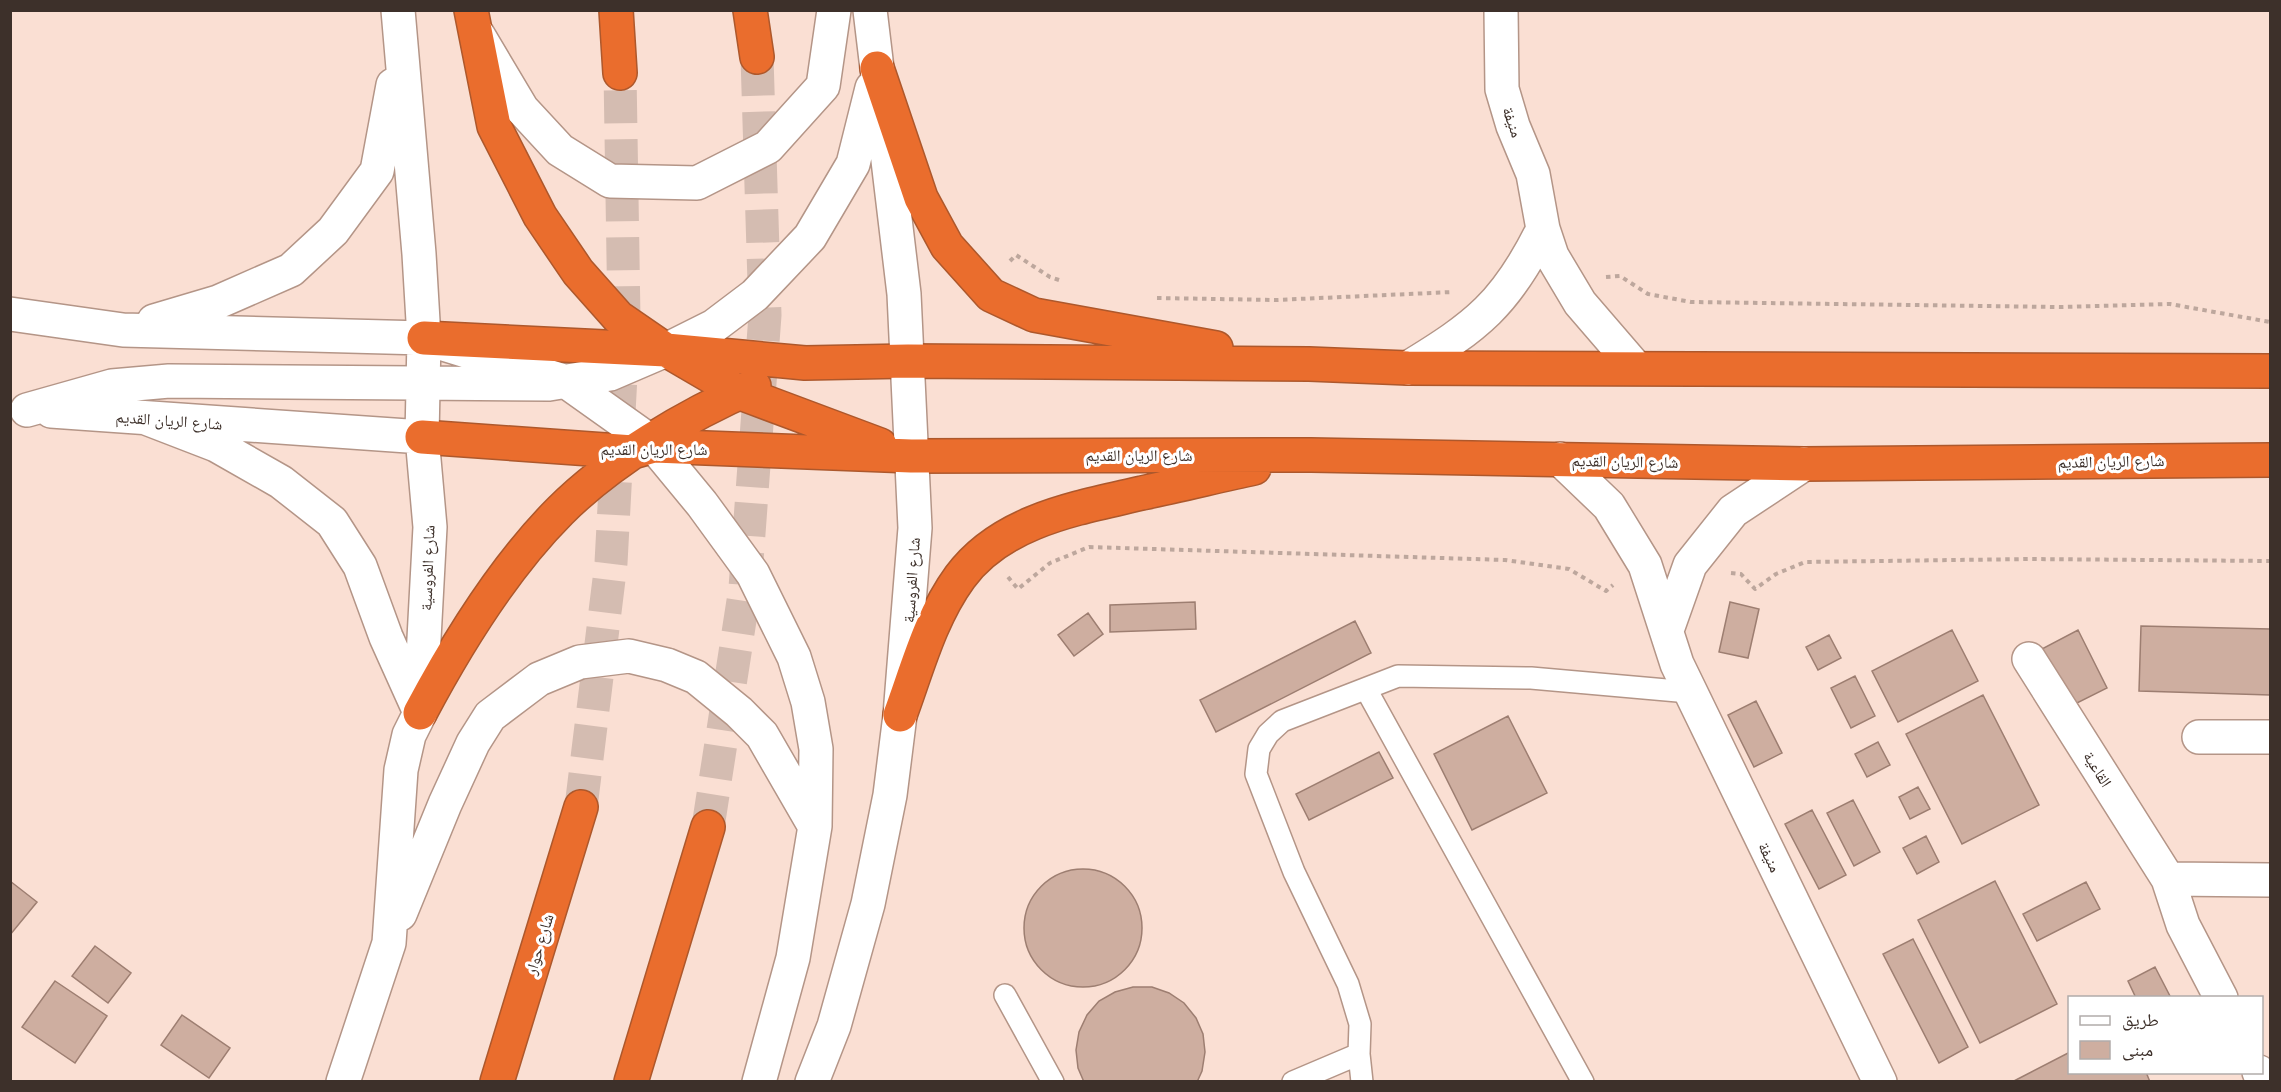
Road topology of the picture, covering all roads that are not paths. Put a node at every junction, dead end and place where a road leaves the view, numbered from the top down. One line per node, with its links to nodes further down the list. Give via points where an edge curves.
1 (398, 10): 8 (main road)
2 (616, 10): 11 (highway)
3 (750, 10): 9 (highway)
4 (834, 10): 7 (main road, via 823,86 768,147 697,183 610,181 560,150 522,109)
5 (870, 10): 10 (main road)
6 (1501, 10): 12 (main road, منيفة, via 1502,89 1535,181)
7 (472, 19): 16 (highway, via 494,126 540,216 578,272 618,317)
8 (400, 45): 14 (main road, via 376,171 333,231 291,270 218,302); 15 (main road, شارع الفروسية)
9 (757, 57)
10 (877, 68): 16 (main road, via 853,165 810,237 755,295 714,326); 17 (main road, شارع الفروسية, via 904,294); 19 (highway, via 921,198 947,246 991,295 1034,315)
11 (620, 73)
12 (1543, 230): 20 (main road, via 1515,279 1486,315); 21 (main road, منيفة, via 1552,256 1575,296)
13 (10, 314): 14 (main road)
14 (123, 330): 15 (main road)
15 (423, 338): 16 (highway); 23 (main road); 24 (main road, شارع الفروسية)
16 (666, 350): 18 (highway); 23 (main road, via 610,374); 25 (highway)
17 (908, 361): 18 (highway); 19 (highway); 31 (main road, شارع الفروسية)
18 (805, 363): 25 (highway)
19 (1309, 364): 20 (highway)
20 (1408, 368): 21 (highway)
21 (1636, 368): 22 (highway)
22 (2271, 371)
23 (567, 382): 24 (main road); 29 (main road)
24 (423, 385): 26 (main road, via 169,381 112,386); 28 (main road, شارع الفروسية)
25 (738, 392): 29 (highway); 31 (highway)
26 (19, 409): 27 (main road, شارع الريان القديم)
27 (146, 418): 28 (main road, شارع الريان القديم); 39 (main road, via 216,445 281,482 332,522 360,566)
28 (422, 437): 29 (highway, شارع الريان القديم); 39 (main road, شارع الفروسية, via 430,527)
29 (645, 446): 31 (highway, شارع الريان القديم); 39 (highway, via 560,511 490,597); 44 (main road, via 702,504 753,574 794,657 808,702 816,749)
30 (1311, 455): 31 (highway, شارع الريان القديم); 32 (highway, شارع الريان القديم); 40 (highway, via 1092,504 1013,532 960,576 933,622)
31 (911, 456): 40 (main road, شارع الفروسية, via 915,528)
32 (1560, 459): 34 (highway, شارع الريان القديم); 35 (main road, منيفة, via 1609,506 1645,565)
33 (2271, 460): 34 (highway, شارع الريان القديم)
34 (1804, 464): 35 (main road, via 1733,512 1690,565)
35 (1667, 630): 38 (main road, منيفة)
36 (2029, 659): 46 (main road, القاعية)
37 (1366, 689): 38 (lane, via 1398,676 1531,678); 51 (lane, via 1282,721 1259,749 1256,774 1294,872 1348,984 1360,1024); 60 (lane)
38 (1689, 692): 61 (main road, منيفة)
39 (420, 713): 48 (main road, شارع الفروسية, via 409,735 401,770)
40 (900, 715): 56 (main road, شارع الفروسية, via 890,795 868,904 834,1026)
41 (2271, 737): 42 (main road)
42 (2199, 738)
43 (582, 807): 53 (highway, شارع حوار)
44 (815, 826): 48 (main road, via 762,735 696,677 667,664 629,656 580,662 539,680 490,716 472,743); 55 (main road, via 793,958)
45 (708, 827): 54 (highway)
46 (2168, 879): 47 (main road); 50 (main road, القاعية, via 2183,925)
47 (2271, 880)
48 (389, 943): 52 (main road, شارع الفروسية)
49 (1005, 995): 57 (lane)
50 (2220, 996)
51 (1359, 1054): 58 (lane); 59 (lane)
52 (343, 1082)
53 (497, 1082)
54 (631, 1082)
55 (759, 1082)
56 (812, 1082)
57 (1053, 1082)
58 (1293, 1082)
59 (1362, 1082)
60 (1583, 1082)
61 (1880, 1082)

